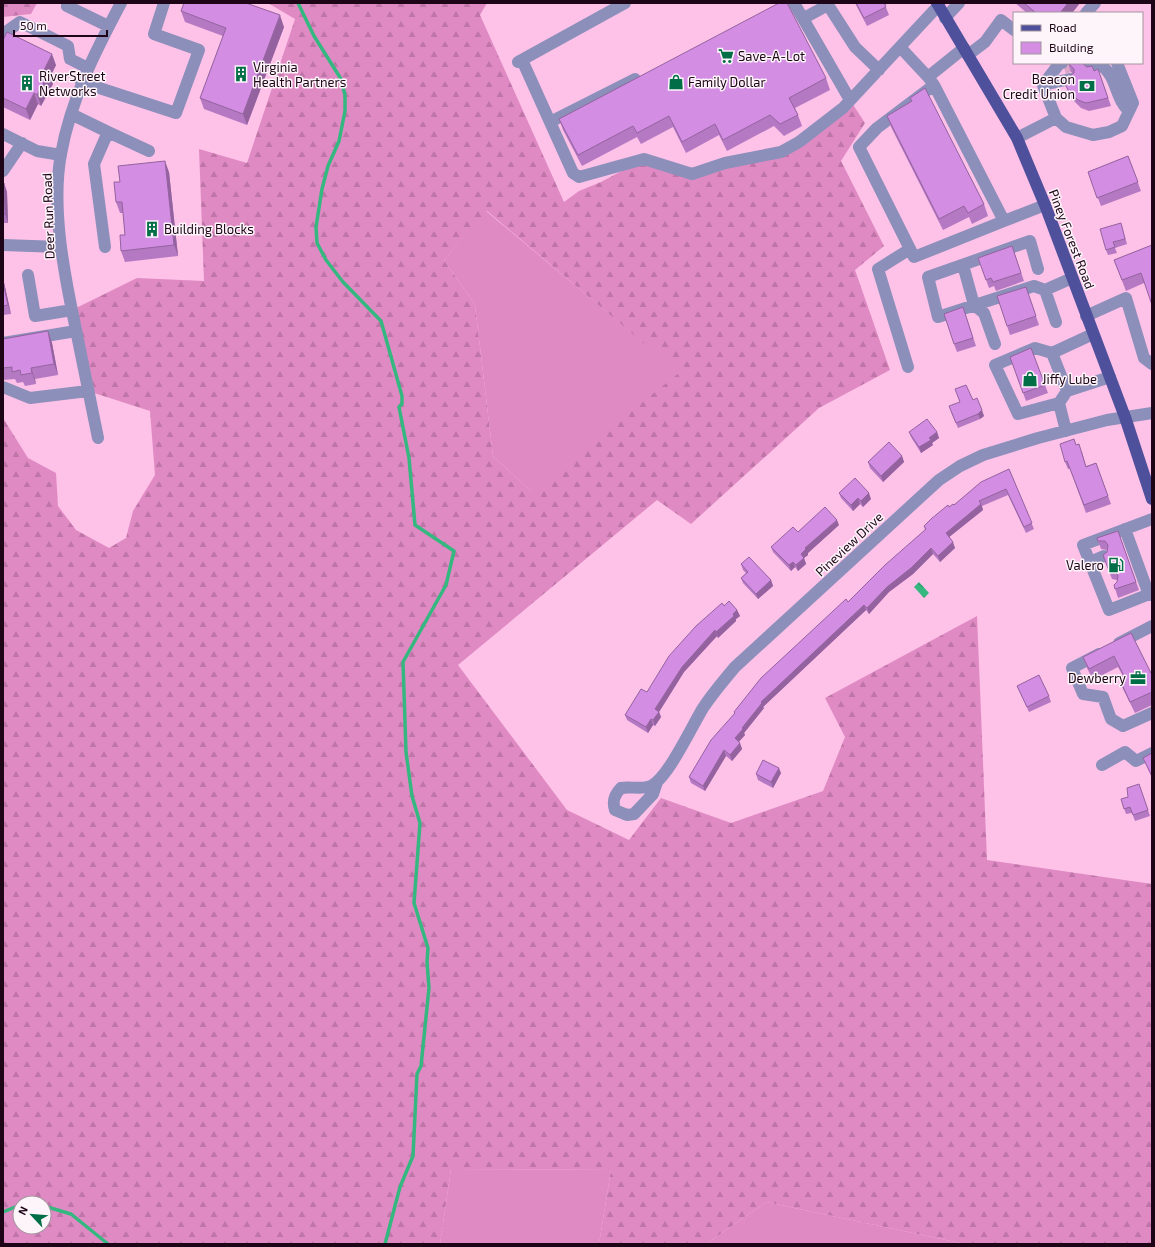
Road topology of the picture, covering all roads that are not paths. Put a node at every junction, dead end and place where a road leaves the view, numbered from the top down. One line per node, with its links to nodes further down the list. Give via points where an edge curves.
1 (68, 3): 13 (street, via 67,6)
2 (121, 3): 13 (street, Deer Run Road)
3 (164, 3): 25 (street, via 154,34 198,50 176,114)
4 (794, 3): 11 (street)
5 (959, 3): 12 (street)
6 (1095, 3): 10 (street)
7 (828, 4): 11 (street); 21 (street, via 854,47)
8 (938, 4): 12 (main road, Piney Forest Road); 16 (street)
9 (618, 5): 30 (street, via 520,61)
10 (1087, 12)
11 (804, 18): 27 (street)
12 (946, 18): 17 (main road, Piney Forest Road)
13 (108, 26): 19 (street, Deer Run Road)
14 (1013, 29): 17 (street, via 1002,20 986,42)
15 (3, 34): 19 (street, via 20,22 68,46 70,59)
16 (900, 47): 21 (street); 24 (street)
17 (966, 52): 24 (street); 33 (main road, Piney Forest Road)
18 (1112, 66): 20 (street); 29 (street, via 1133,103 1122,126 1093,135 1066,127)
19 (88, 68): 25 (street, Deer Run Road)
20 (1091, 69)
21 (878, 70): 27 (street)
22 (1066, 71): 26 (street); 26 (street, via 1059,64)
23 (643, 75): 30 (street)
24 (931, 81): 39 (street); 43 (street, via 859,147)
25 (81, 82): 28 (street, Deer Run Road)
26 (1043, 85): 29 (street)
27 (850, 100): 30 (street, via 805,137 781,152 725,163 692,174 644,159 579,177 574,173)
28 (71, 114): 31 (street); 36 (street, Deer Run Road)
29 (1056, 118): 33 (street)
30 (550, 122)
31 (108, 132): 35 (street); 42 (street, via 94,164)
32 (3, 134): 34 (street)
33 (1017, 138): 38 (main road, Piney Forest Road)
34 (22, 143): 36 (street, via 37,151); 37 (street)
35 (149, 151)
36 (61, 155): 41 (street, Deer Run Road)
37 (3, 171)
38 (1045, 205): 39 (street); 47 (main road, Piney Forest Road)
39 (1004, 221): 43 (street, via 914,257)
40 (3, 245): 41 (street)
41 (60, 247): 50 (street, Deer Run Road)
42 (106, 247)
43 (910, 249): 59 (street, via 878,270)
44 (962, 265): 45 (street, via 1030,241); 49 (street); 49 (street, via 928,277 938,317)
45 (1038, 269)
46 (28, 274): 50 (street, via 35,316)
47 (1072, 278): 48 (street); 51 (main road, Piney Forest Road)
48 (1045, 290): 49 (street, via 1034,286); 52 (street)
49 (974, 305): 56 (street, via 984,313)
50 (72, 310): 53 (street, Deer Run Road)
51 (1086, 316): 54 (main road, Piney Forest Road); 58 (street, via 1126,298 1144,358)
52 (1056, 322)
53 (76, 331): 55 (street); 62 (street, Deer Run Road)
54 (1093, 334): 57 (street); 60 (main road, Piney Forest Road)
55 (3, 343)
56 (995, 344)
57 (1052, 353): 63 (street); 64 (street, via 1035,348 995,365 1018,414)
58 (1152, 364)
59 (908, 367)
60 (1110, 377): 63 (street); 66 (main road, Piney Forest Road)
61 (3, 387): 62 (street, via 30,398)
62 (88, 391): 68 (street, Deer Run Road)
63 (1067, 391): 64 (street)
64 (1059, 403): 67 (street)
65 (1152, 413): 66 (street, Pineview Drive)
66 (1125, 418): 67 (street, Pineview Drive); 69 (main road, Piney Forest Road)
67 (1066, 431): 81 (street, Pineview Drive, via 983,455 939,480 735,667 703,709)
68 (98, 438)
69 (1152, 499)
70 (1152, 519): 71 (street)
71 (1125, 529): 73 (street, via 1083,545); 76 (street, via 1138,576)
72 (1104, 556): 73 (street)
73 (1090, 562): 75 (street)
74 (1114, 586): 75 (street)
75 (1102, 591): 76 (street, via 1109,610)
76 (1150, 594)
77 (1152, 626): 78 (street, via 1072,668 1083,694 1103,697 1111,719 1123,726)
78 (1152, 713)
79 (1152, 753): 80 (street, via 1136,761 1125,752)
80 (1102, 765)
81 (657, 782)

